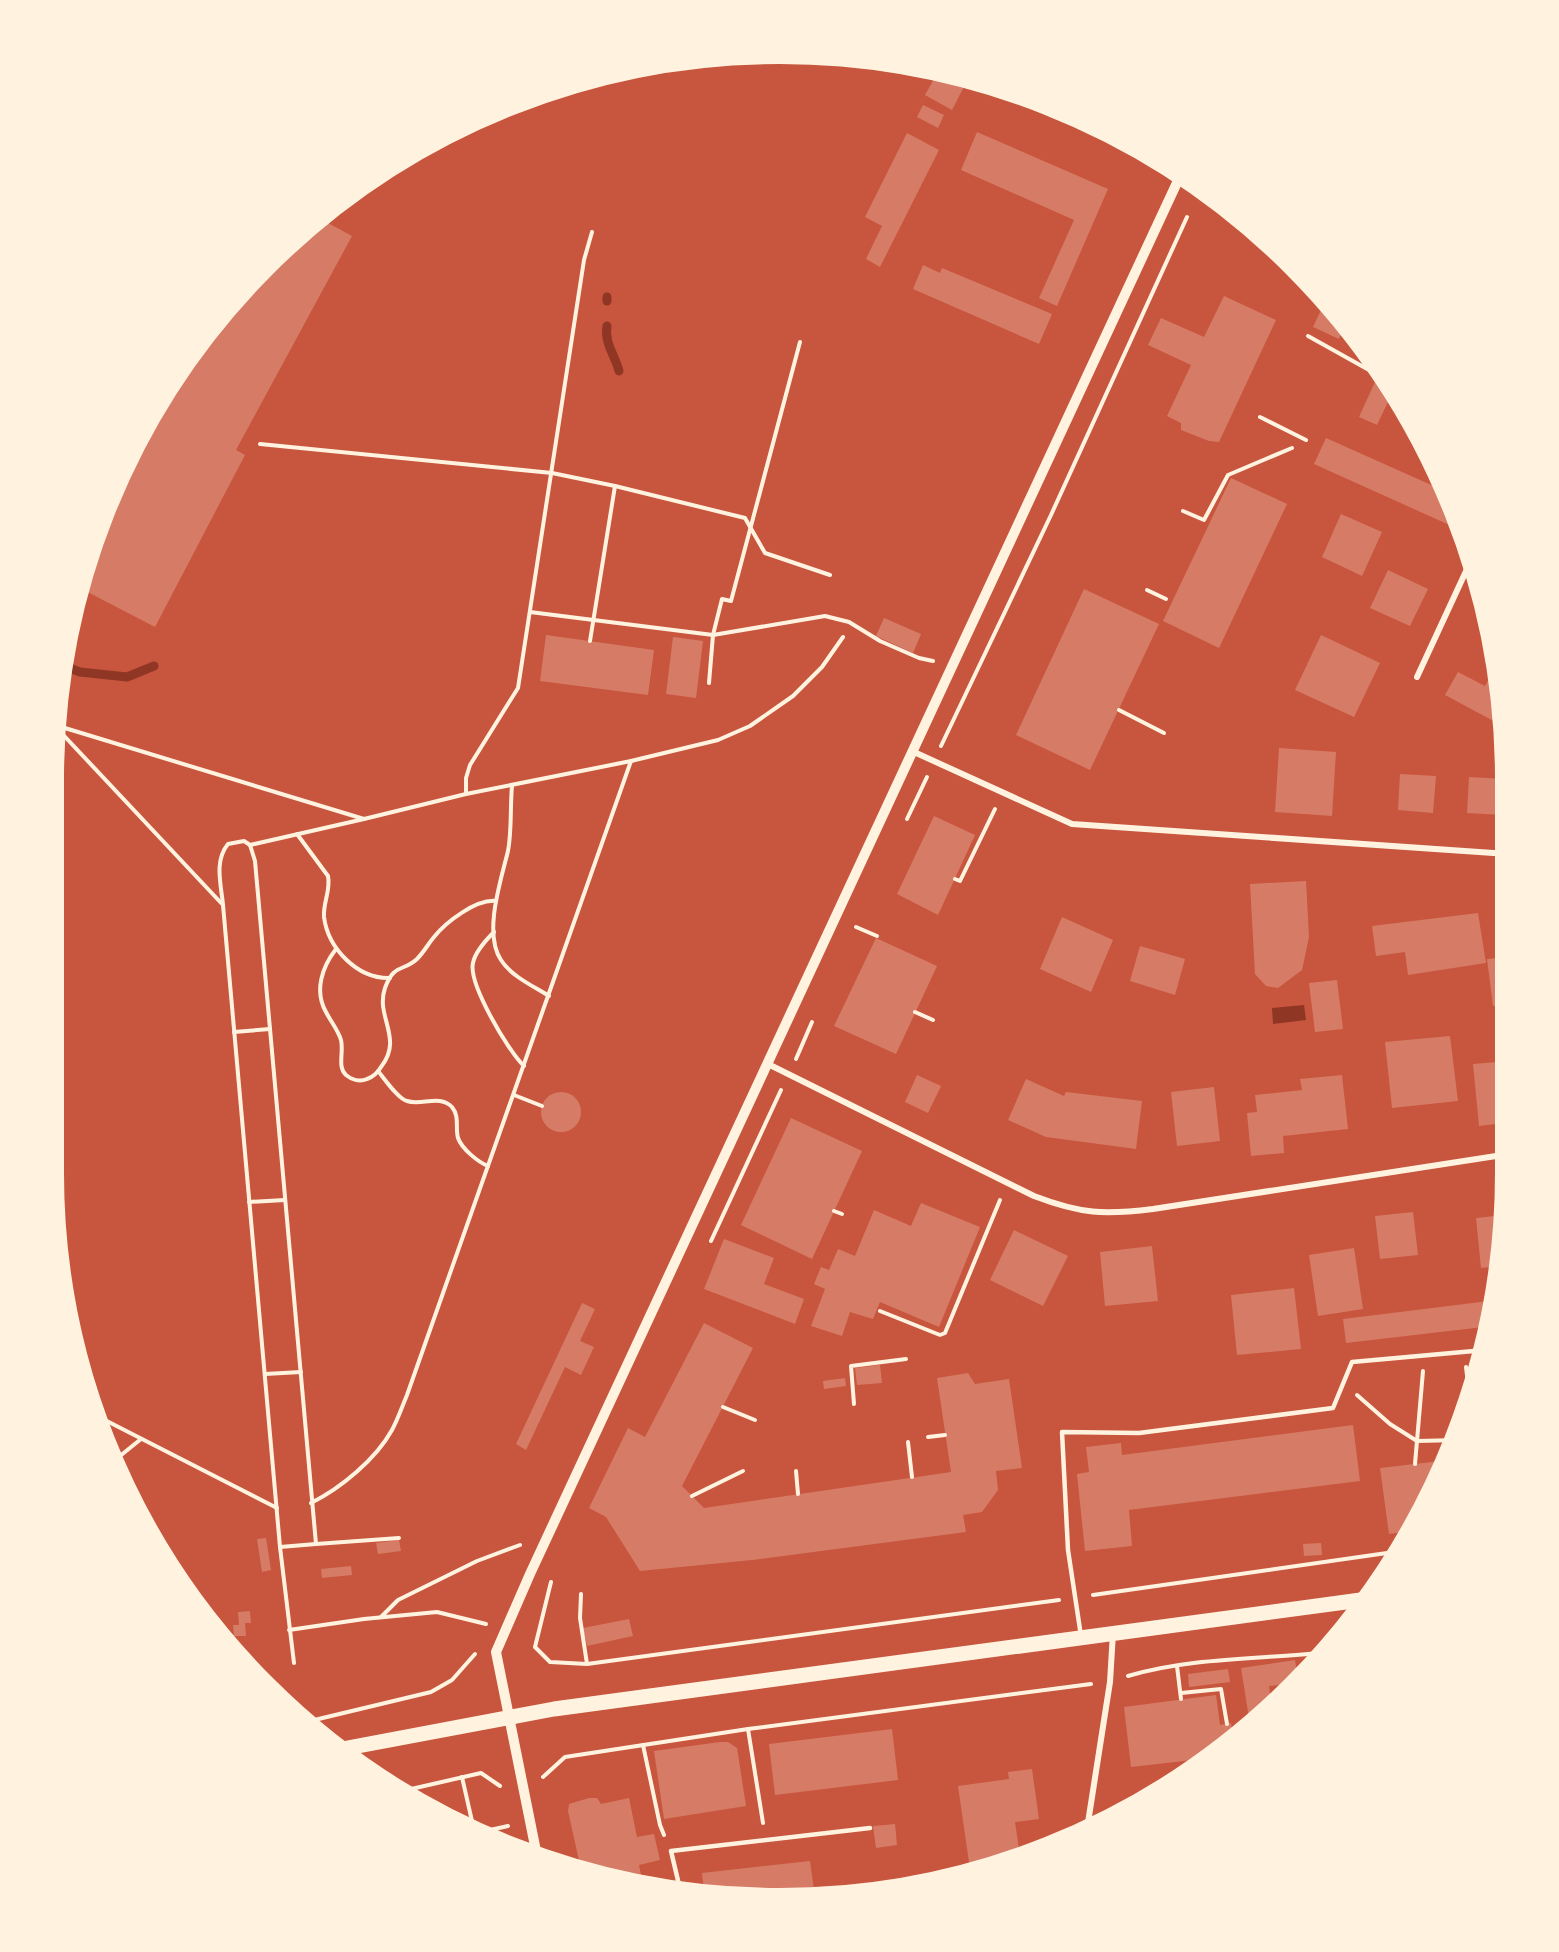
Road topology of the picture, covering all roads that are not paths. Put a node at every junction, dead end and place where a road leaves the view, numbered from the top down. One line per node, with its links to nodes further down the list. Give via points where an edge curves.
1 (1178, 180): 4 (street)
2 (1467, 569): 3 (street)
3 (1417, 677)
4 (914, 752): 5 (street, via 1072,824); 6 (street)
5 (1499, 853)
6 (768, 1064): 7 (street, via 1034,1196 1084,1212 1129,1212); 12 (street, via 496,1652)
7 (1499, 1156)
8 (1476, 1351): 11 (lane, via 1352,1362 1333,1408 1139,1433 1062,1432 1068,1550)
9 (1358, 1600): 10 (main road)
10 (1113, 1633): 11 (main road); 14 (street, via 1110,1682)
11 (1081, 1637): 12 (main road)
12 (509, 1716): 13 (main road); 16 (street)
13 (348, 1748)
14 (1088, 1822)
15 (870, 1828): 17 (lane, via 671,1851)
16 (536, 1849)
17 (679, 1885)

